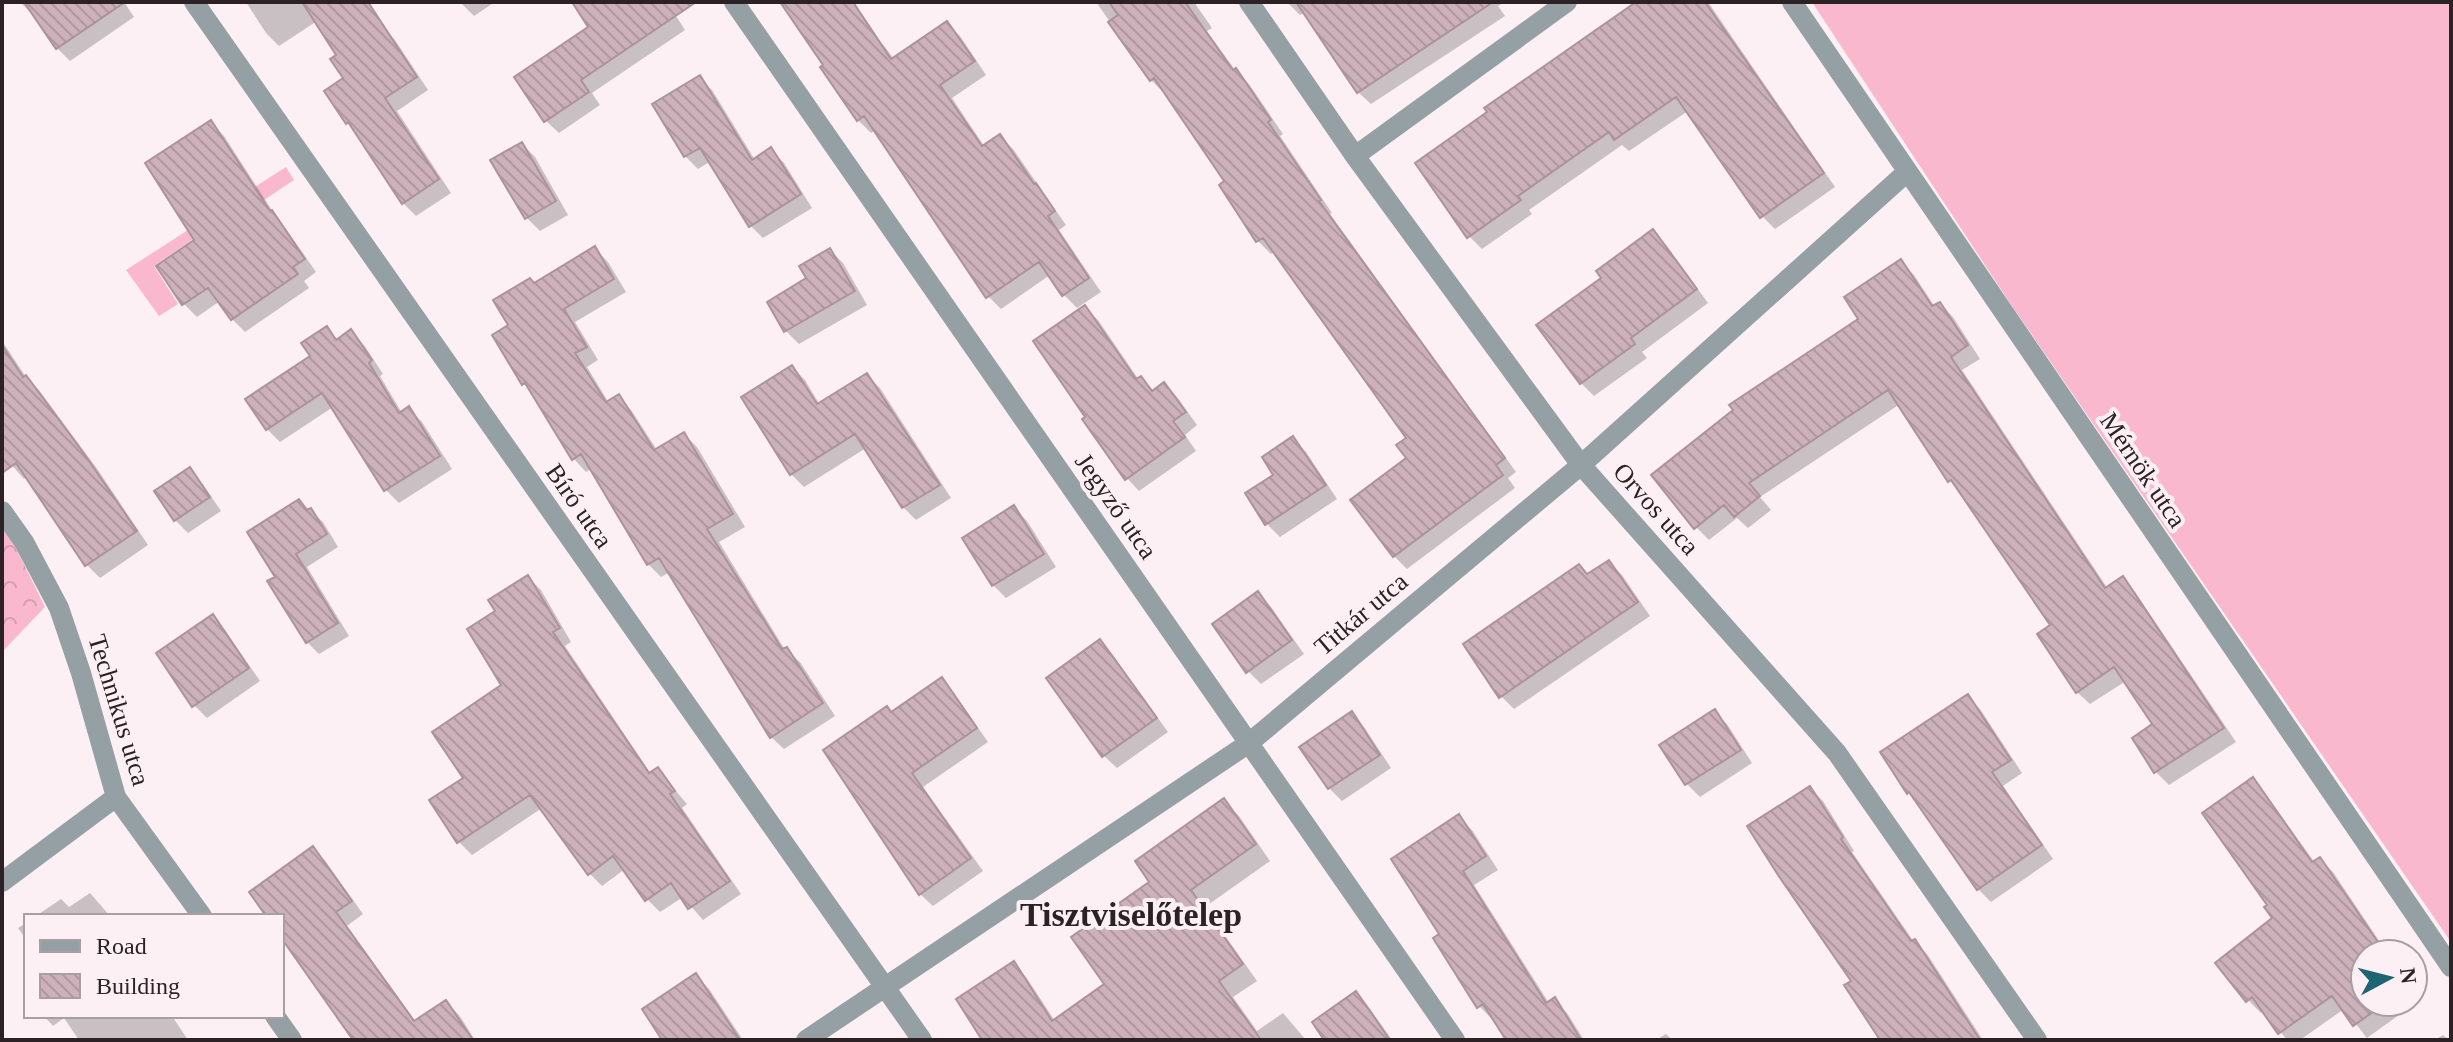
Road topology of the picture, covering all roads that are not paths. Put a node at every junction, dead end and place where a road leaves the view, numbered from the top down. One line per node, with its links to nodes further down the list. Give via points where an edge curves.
1 (194, 2): 15 (street, Bíró utca)
2 (734, 2): 10 (street, Jegyző utca)
3 (1249, 2): 6 (street, Orvos utca)
4 (1567, 2): 6 (street)
5 (1792, 2): 7 (street, Mérnök utca)
6 (1355, 156): 8 (street, Orvos utca)
7 (1907, 172): 8 (street, Titkár utca); 14 (street, Mérnök utca)
8 (1581, 465): 10 (street, Titkár utca); 21 (street, Orvos utca, via 1837,753)
9 (2, 511): 11 (street, Technikus utca, via 59,608)
10 (1249, 743): 15 (street, Titkár utca); 20 (street, Jegyző utca)
11 (116, 797): 12 (street); 13 (street, Technikus utca)
12 (2, 882)
13 (201, 914)
14 (2451, 967)
15 (885, 986): 18 (street, Titkár utca); 19 (street, Bíró utca)
16 (276, 1018): 17 (street)
17 (292, 1040)
18 (806, 1040)
19 (922, 1040)
20 (1455, 1040)
21 (2037, 1040)

